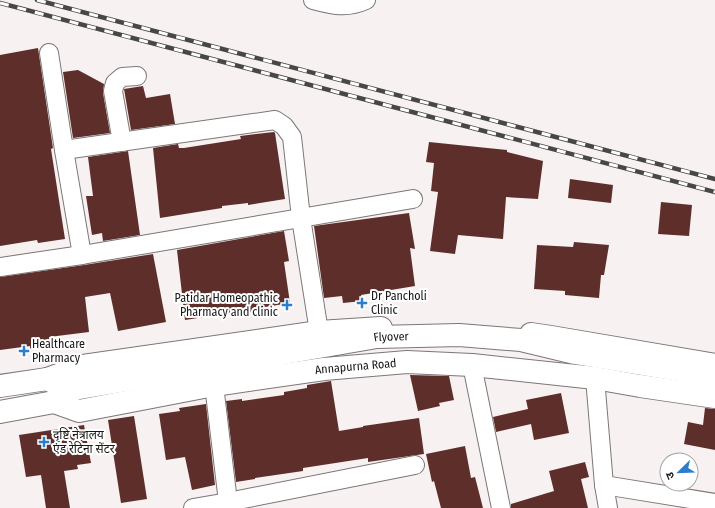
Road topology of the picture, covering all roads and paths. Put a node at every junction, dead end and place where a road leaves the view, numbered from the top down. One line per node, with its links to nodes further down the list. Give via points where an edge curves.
1 (313, 0): 2 (street, via 343,7)
2 (366, 0)
3 (48, 52): 6 (street)
4 (137, 76): 5 (street, via 122,77 115,83 113,90)
5 (122, 142): 6 (street); 8 (street, via 275,120 284,126 292,137)
6 (64, 150): 9 (street)
7 (413, 199): 8 (street)
8 (302, 218): 9 (street); 11 (street)
9 (82, 255): 10 (street)
10 (0, 267)
11 (319, 332): 13 (street, via 394,327 469,328 551,337); 16 (street, via 83,366)
12 (472, 364): 15 (street, Annapurna Road); 17 (street, Annapurna Road, via 392,363 324,369); 27 (street)
13 (715, 365)
14 (715, 376): 19 (street, Flyover, via 575,353 521,340 459,335 377,337)
15 (595, 378): 20 (street, Annapurna Road); 23 (street)
16 (47, 380): 18 (street); 19 (street)
17 (214, 385): 19 (street, Annapurna Road, via 79,411); 25 (street)
18 (0, 386)
19 (68, 393): 21 (street)
20 (715, 397)
21 (0, 412)
22 (416, 465): 25 (street)
23 (604, 485): 24 (street); 28 (street)
24 (715, 502)
25 (228, 505): 26 (street)
26 (193, 508)
27 (501, 508)
28 (608, 508)

